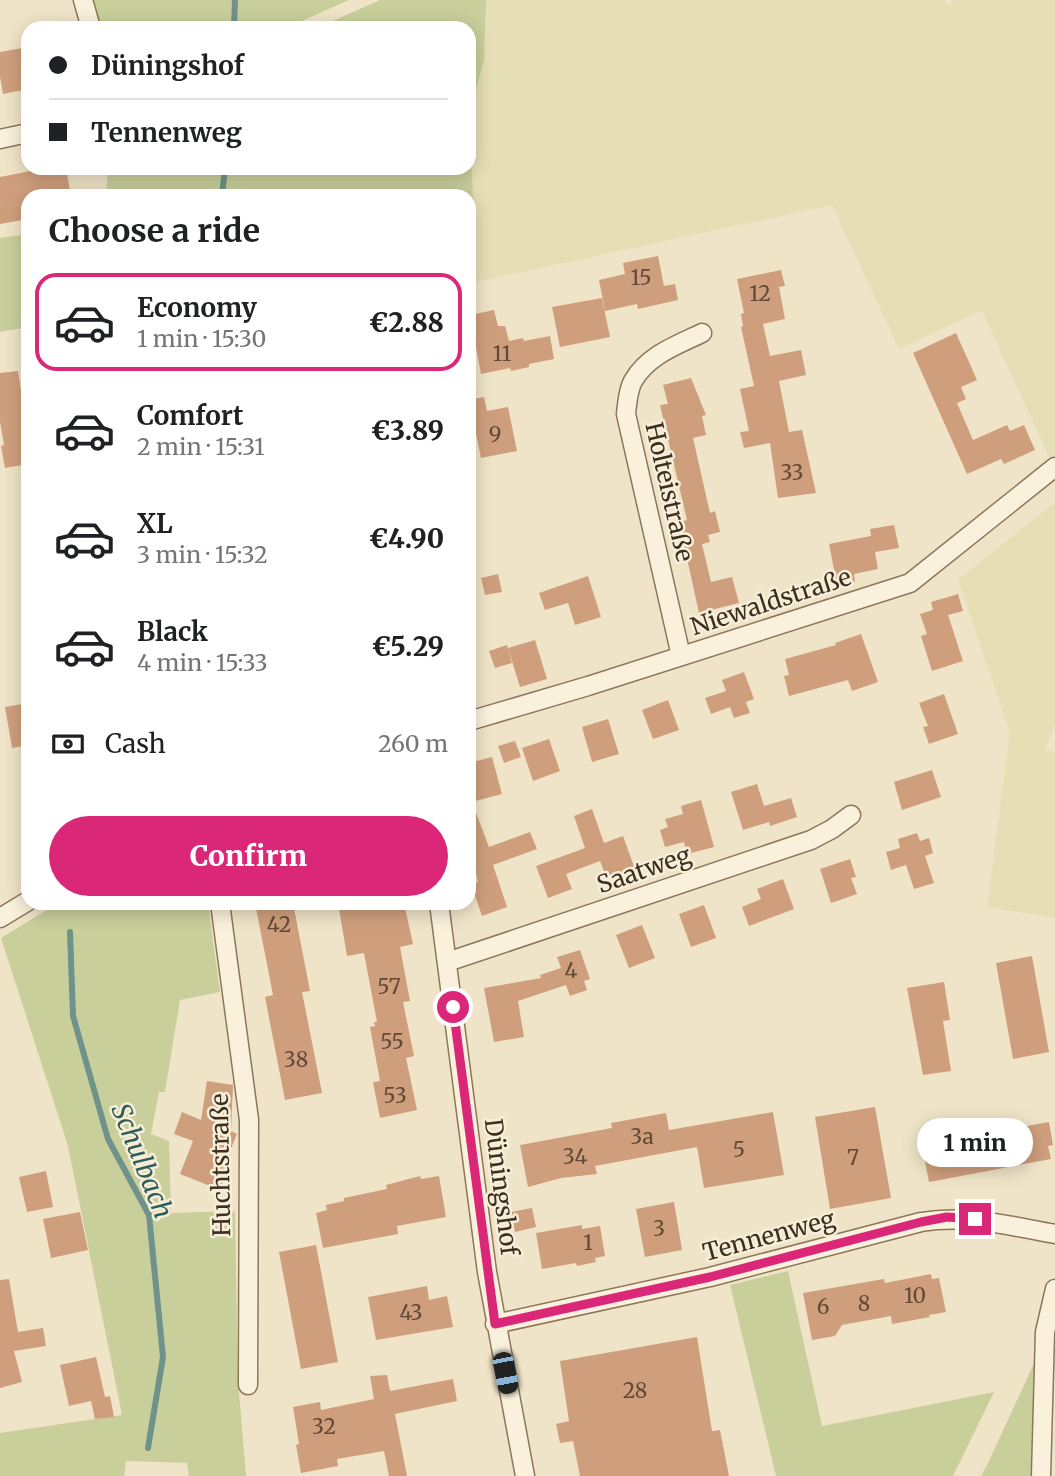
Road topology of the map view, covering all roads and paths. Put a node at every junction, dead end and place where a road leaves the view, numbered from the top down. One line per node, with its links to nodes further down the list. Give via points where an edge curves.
1 (83, 0): 2 (street)
2 (89, 21)
3 (21, 134): 4 (street)
4 (0, 139)
5 (702, 333): 7 (street, Holteistraße, via 659,353 646,365 633,381 626,414)
6 (1055, 467): 7 (street, Niewaldstraße, via 910,583)
7 (681, 656): 8 (street, Niewaldstraße)
8 (476, 719)
9 (851, 815): 14 (street, Saatweg, via 811,839)
10 (21, 905): 13 (street)
11 (221, 910): 18 (street, Huchtstraße, via 249,1120)
12 (440, 910): 14 (street, Düningshof)
13 (0, 918)
14 (447, 962): 17 (street, Düningshof)
15 (1055, 1234): 17 (street, Tennenweg, via 947,1217 710,1277)
16 (1055, 1289): 20 (street, via 1045,1332)
17 (495, 1324): 19 (street, Düningshof)
18 (248, 1385)
19 (525, 1476)
20 (1041, 1476)

